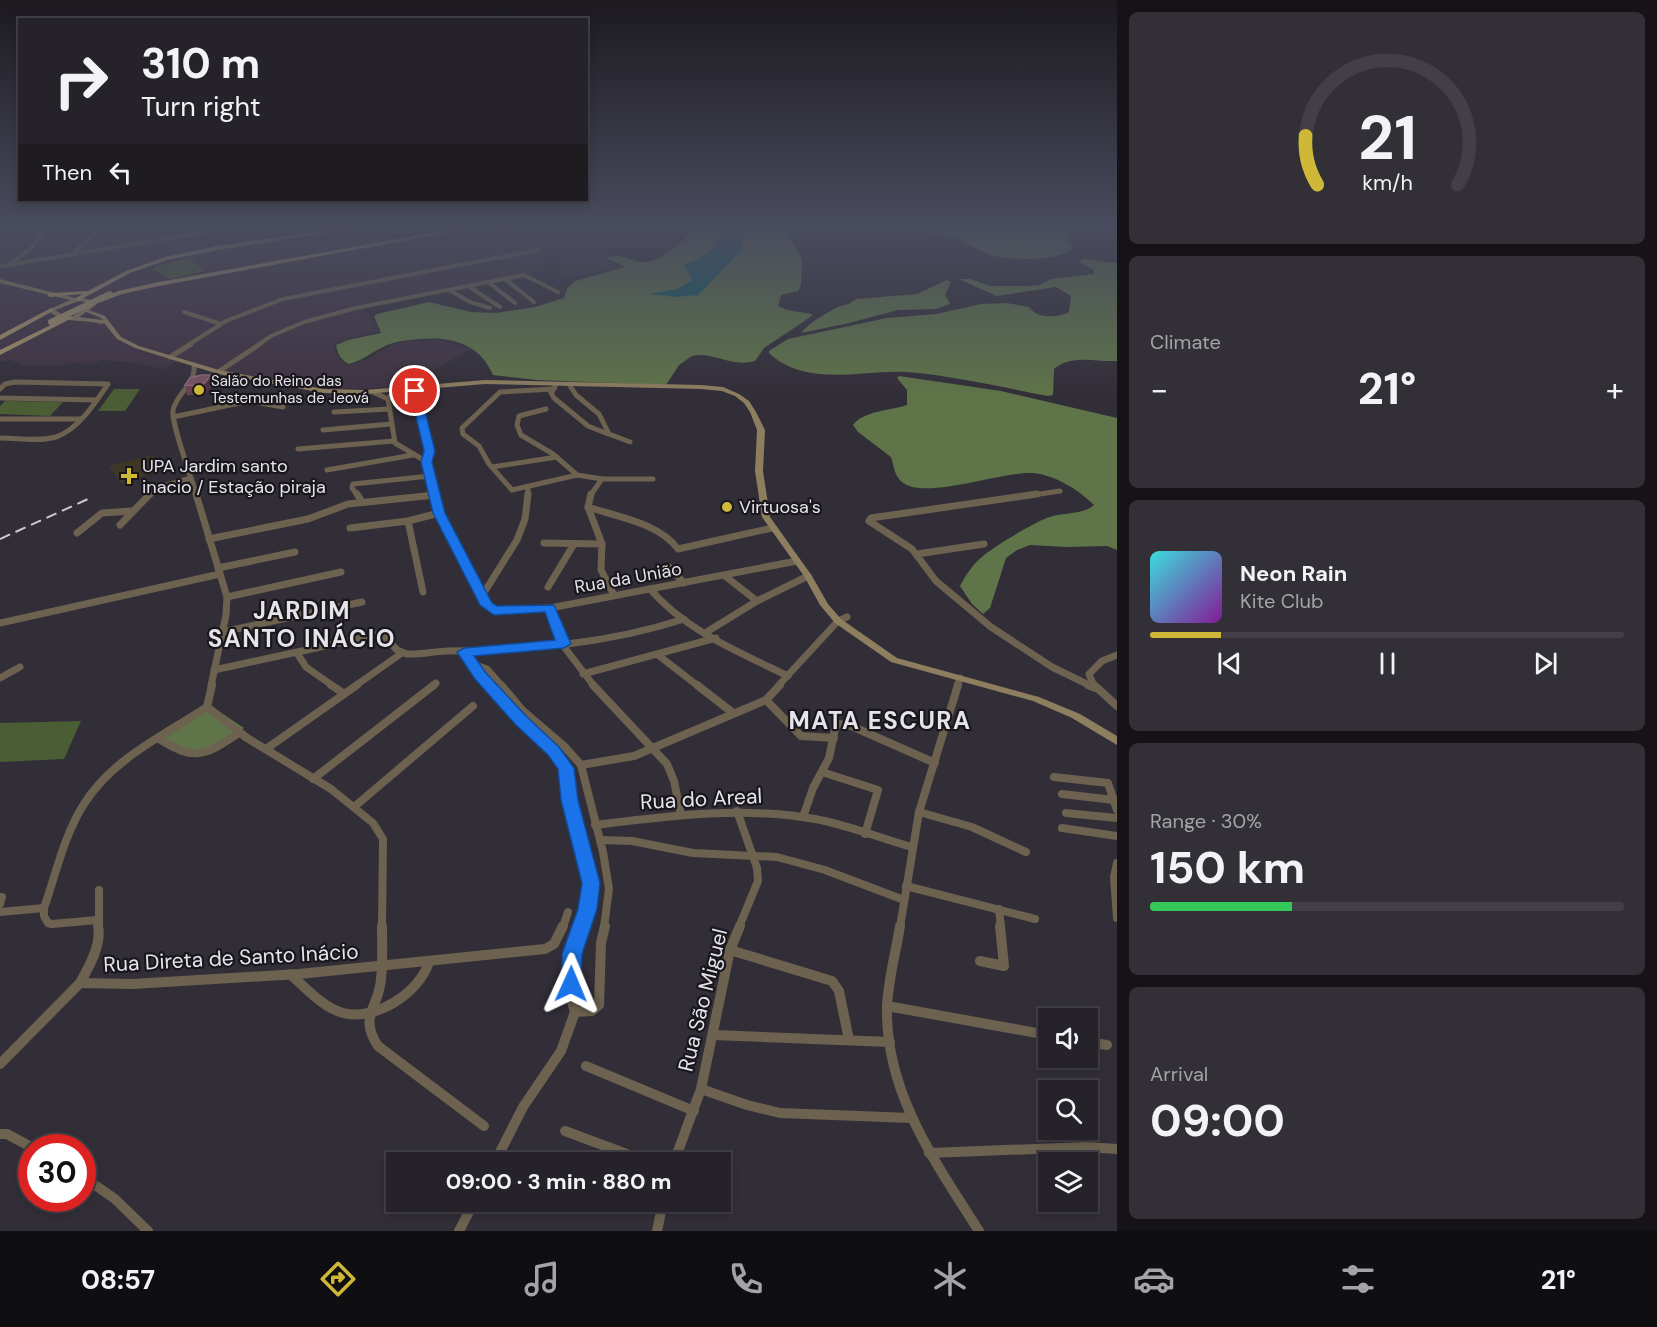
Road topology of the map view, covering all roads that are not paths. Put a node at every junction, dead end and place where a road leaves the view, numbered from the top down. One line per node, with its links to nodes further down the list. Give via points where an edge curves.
1 (5, 282): 14 (main road)
2 (115, 282): 12 (main road)
3 (161, 282): 29 (main road, bridge, via 110,294)
4 (166, 282): 18 (main road, via 129,290)
5 (361, 282): 25 (street, via 256,308)
6 (487, 282): 10 (street)
7 (489, 282): 17 (street)
8 (509, 282): 16 (street)
9 (539, 282): 13 (street)
10 (468, 286): 11 (street); 19 (street)
11 (449, 290): 20 (street); 32 (street, via 304,322 271,336)
12 (95, 292): 14 (main road); 15 (main road); 28 (main road)
13 (558, 292)
14 (50, 295): 15 (main road); 21 (main road)
15 (75, 299): 18 (main road, via 91,301); 21 (main road)
16 (534, 302)
17 (516, 303)
18 (93, 305): 22 (main road)
19 (500, 307)
20 (490, 309)
21 (52, 310): 24 (main road, via 57,316); 27 (main road)
22 (87, 310): 24 (main road); 26 (main road)
23 (184, 312): 25 (street)
24 (73, 317): 26 (main road); 29 (main road)
25 (221, 324): 30 (street)
26 (110, 325): 30 (main road, via 127,343)
27 (0, 338)
28 (0, 344)
29 (0, 352)
30 (170, 357): 31 (main road)
31 (194, 365): 32 (main road); 35 (street)
32 (221, 373): 33 (street); 41 (main road, via 324,391)
33 (208, 376)
34 (200, 379): 35 (street)
35 (192, 382): 49 (street, via 175,401)
36 (569, 384): 37 (main road); 54 (street, via 599,414); 79 (main road, via 709,387 741,397 750,406 761,430 760,477 764,508)
37 (556, 386): 38 (main road, via 485,382); 54 (street, via 551,393 554,398 593,429); 62 (street, via 500,392 464,424 463,434 479,446)
38 (414, 387): 40 (main road); 61 (street, via 430,451)
39 (0, 389): 44 (street, via 11,382 107,383)
40 (395, 389): 41 (main road); 43 (street)
41 (373, 392): 43 (street)
42 (0, 398): 44 (street)
43 (388, 399): 46 (street)
44 (96, 400): 51 (street)
45 (283, 407): 49 (street, via 249,401)
46 (390, 409): 48 (street); 52 (street)
47 (546, 409): 60 (street, via 520,415 518,428 524,438)
48 (334, 412)
49 (173, 417): 66 (street)
50 (0, 419): 51 (street)
51 (80, 419): 55 (street, via 57,437)
52 (391, 424): 53 (street); 56 (street)
53 (323, 429)
54 (609, 434): 57 (street)
55 (0, 438)
56 (394, 441): 58 (street); 59 (street)
57 (630, 442)
58 (298, 449)
59 (415, 454): 61 (street); 63 (street)
60 (557, 457): 62 (street); 64 (street)
61 (427, 462): 65 (street)
62 (492, 467): 69 (street, via 512,490)
63 (327, 470)
64 (577, 475): 67 (street); 69 (street)
65 (430, 476): 71 (street); 72 (street, via 356,483 351,486)
66 (191, 478): 74 (street, via 153,489); 81 (street)
67 (602, 479): 68 (street); 73 (street, via 590,495)
68 (653, 479)
69 (528, 488): 99 (street, via 519,533)
70 (1060, 491): 87 (street, via 868,519 876,529)
71 (435, 495): 72 (street); 75 (street)
72 (362, 502): 81 (street, via 341,505 318,516)
73 (588, 507): 79 (street, via 663,534 679,549); 83 (street)
74 (132, 511): 77 (street); 80 (street, via 102,513)
75 (439, 513): 76 (street); 99 (street)
76 (408, 520): 78 (street); 97 (street)
77 (120, 525)
78 (350, 528)
79 (772, 528): 88 (main road)
80 (77, 533)
81 (209, 539): 90 (street)
82 (544, 543): 84 (street)
83 (602, 543): 84 (street); 98 (street, via 601,570)
84 (574, 544): 95 (street)
85 (984, 544): 87 (street)
86 (295, 552): 90 (street)
87 (917, 554): 125 (street, via 936,581 1005,636 1054,670)
88 (798, 561): 92 (street, Rua da União); 93 (main road)
89 (669, 567): 94 (street)
90 (219, 571): 100 (street); 107 (street)
91 (341, 572): 100 (street)
92 (725, 576): 94 (street, Rua da União); 101 (street)
93 (808, 576): 101 (street); 106 (main road)
94 (684, 583): 96 (street, Rua da União)
95 (548, 587)
96 (650, 589): 98 (street, Rua da União); 105 (street, via 664,606)
97 (423, 592)
98 (614, 595): 103 (street, Rua da União)
99 (482, 596): 103 (street, Rua da União, via 494,611)
100 (227, 597): 108 (street)
101 (757, 601): 109 (street)
102 (362, 602): 108 (street)
103 (550, 608): 111 (street)
104 (847, 617): 106 (street)
105 (684, 620): 109 (street); 111 (street, via 627,635)
106 (838, 621): 121 (street); 123 (main road, via 894,660)
107 (0, 623)
108 (222, 632): 119 (street)
109 (705, 633): 110 (street)
110 (716, 638): 115 (street); 121 (street)
111 (564, 644): 112 (street); 120 (street)
112 (464, 652): 114 (street); 117 (street)
113 (297, 653): 114 (street, via 382,635); 119 (street); 126 (street, via 306,667)
114 (402, 653): 126 (street)
115 (658, 655): 120 (street); 131 (street)
116 (1117, 655): 125 (street, via 1094,666 1089,674)
117 (473, 664): 139 (street, via 484,666 522,710); 180 (street, via 566,768 591,883 588,909 572,954)
118 (20, 667): 122 (street)
119 (214, 670): 130 (street)
120 (583, 674): 136 (street)
121 (788, 676): 127 (street)
122 (0, 678)
123 (960, 678): 135 (main road, via 1036,699 1076,716); 138 (street)
124 (436, 683): 142 (street)
125 (1095, 688): 129 (street)
126 (343, 693): 137 (street)
127 (766, 700): 131 (street); 133 (street, via 801,736)
128 (473, 706): 145 (street)
129 (1117, 706)
130 (207, 707): 132 (street, Rua Direta de Santo Inácio); 134 (street)
131 (734, 713): 136 (street)
132 (239, 733): 134 (street, via 213,750 195,756 178,752); 137 (street, Rua Direta de Santo Inácio)
133 (834, 738): 138 (street, via 837,723 849,725); 140 (street)
134 (159, 739): 165 (street, via 110,774 84,803)
135 (1117, 741)
136 (654, 748): 139 (street, via 634,756); 150 (street, via 671,774)
137 (266, 749): 142 (street, Rua Direta de Santo Inácio)
138 (935, 763): 148 (street)
139 (581, 765): 153 (street)
140 (822, 772): 151 (street); 155 (street, via 878,790)
141 (1054, 777): 144 (street, via 1109,783)
142 (313, 778): 145 (street, Rua Direta de Santo Inácio)
143 (1062, 794): 144 (street)
144 (1114, 800): 146 (street)
145 (354, 807): 175 (street, Rua Direta de Santo Inácio, via 376,824 383,839)
146 (1117, 810)
147 (737, 812): 150 (street, Rua do Areal); 151 (street, Rua do Areal); 160 (street, Rua São Miguel)
148 (919, 812): 158 (street); 159 (street, via 972,827)
149 (1066, 813): 152 (street)
150 (681, 815): 153 (street, Rua do Areal)
151 (803, 817): 155 (street, Rua do Areal)
152 (1117, 818)
153 (596, 825): 157 (street)
154 (1062, 828): 156 (street)
155 (865, 834): 158 (street, Rua do Areal)
156 (1117, 836)
157 (600, 840): 160 (street, via 631,840 696,854); 180 (street, via 609,898 600,943 599,1005 592,1011)
158 (912, 847): 162 (street)
159 (1026, 852)
160 (752, 855): 164 (street, via 794,860); 172 (street, Rua São Miguel, via 758,881)
161 (1117, 863): 169 (street)
162 (906, 886): 164 (street); 166 (street)
163 (99, 890): 171 (street)
164 (904, 900): 178 (street)
165 (44, 908): 167 (street); 171 (street, via 45,920 52,924)
166 (999, 909): 170 (street); 173 (street, via 1004,966)
167 (0, 912)
168 (568, 912): 174 (street, via 550,949)
169 (1117, 918)
170 (1035, 919)
171 (97, 920): 177 (street, via 100,934 96,951)
172 (730, 950): 182 (street, Rua São Miguel); 183 (street, via 832,981 837,986)
173 (980, 961)
174 (429, 963): 175 (street); 179 (street, via 428,972 417,987)
175 (381, 966): 176 (street, Rua Direta de Santo Inácio); 179 (street, via 380,990)
176 (290, 974): 177 (street, Rua Direta de Santo Inácio, via 131,984); 179 (street, via 342,1013)
177 (80, 983): 187 (street, Rua Direta de Santo Inácio)
178 (887, 1006): 181 (street); 184 (street)
179 (370, 1010): 192 (street, via 367,1028 378,1046)
180 (575, 1012): 197 (street, via 557,1057 523,1107)
181 (1038, 1033)
182 (712, 1035): 183 (street); 189 (street, Rua São Miguel)
183 (849, 1040): 184 (street)
184 (890, 1042): 191 (street)
185 (1098, 1044): 186 (street)
186 (1107, 1045)
187 (0, 1064)
188 (586, 1066): 190 (street)
189 (701, 1089): 190 (street, Rua São Miguel); 191 (street, via 780,1113)
190 (694, 1111): 199 (street, Rua São Miguel)
191 (911, 1118): 200 (street)
192 (484, 1126)
193 (566, 1131): 198 (street)
194 (0, 1134): 195 (street)
195 (18, 1140)
196 (1117, 1149): 200 (street)
197 (500, 1152)
198 (622, 1152)
199 (679, 1152)
200 (929, 1153): 207 (street)
201 (96, 1186): 204 (street)
202 (469, 1212): 205 (street)
203 (661, 1212): 206 (street)
204 (148, 1231)
205 (459, 1231)
206 (657, 1231)
207 (979, 1231)

